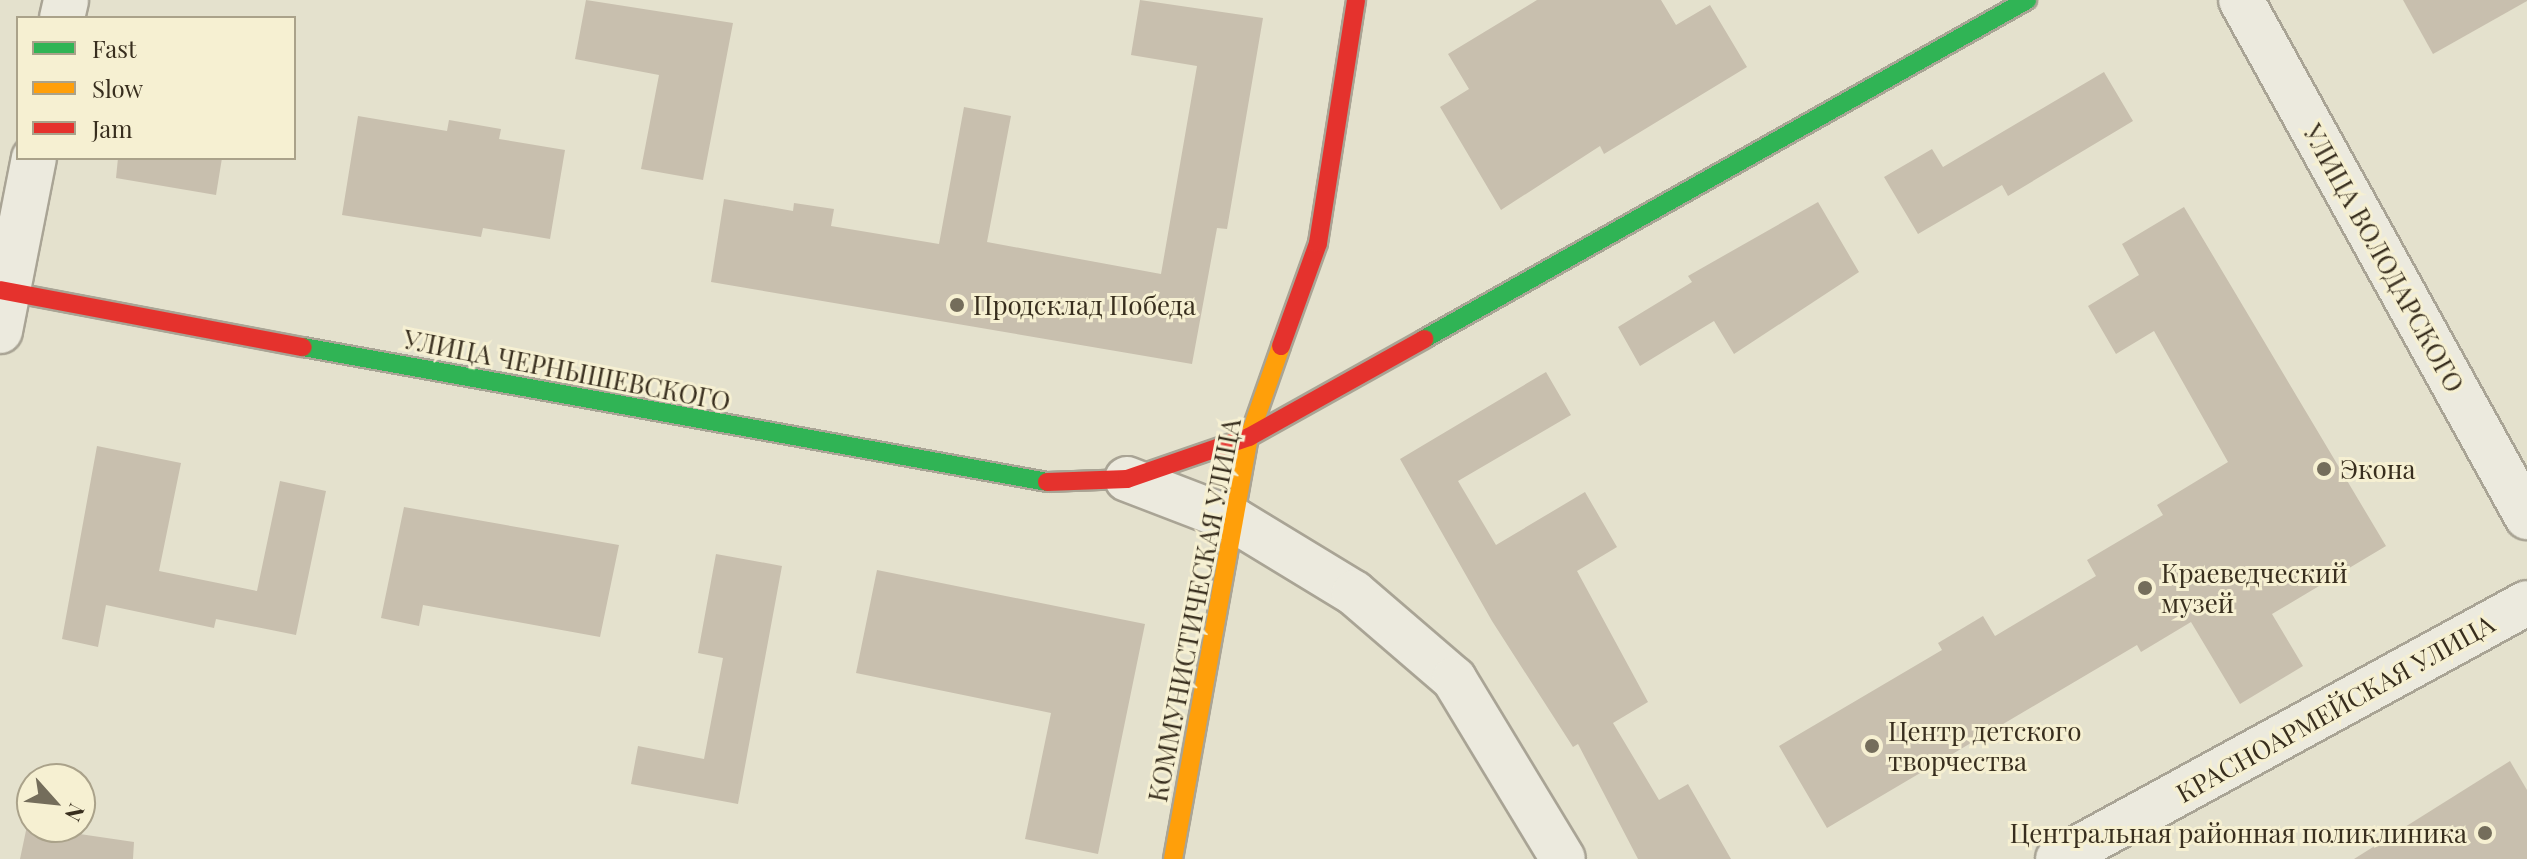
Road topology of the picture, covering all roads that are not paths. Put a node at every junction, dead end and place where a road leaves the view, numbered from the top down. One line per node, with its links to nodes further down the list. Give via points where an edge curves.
1 (1356, 0): 6 (street, КОММУНИСТИЧЕСКАЯ УЛИЦА, via 1318,243)
2 (2027, 0): 6 (street, УЛИЦА ЧЕРНЫШЕВСКОГО)
3 (2241, 0): 8 (street, УЛИЦА ВОЛОДАРСКОГО)
4 (34, 160): 5 (street)
5 (2, 304): 7 (street, УЛИЦА ЧЕРНЫШЕВСКОГО, via 1029,483)
6 (1249, 437): 7 (street, УЛИЦА ЧЕРНЫШЕВСКОГО); 9 (street, КОММУНИСТИЧЕСКАЯ УЛИЦА)
7 (1127, 479): 9 (street)
8 (2527, 517)
9 (1234, 520): 11 (street, КОММУНИСТИЧЕСКАЯ УЛИЦА); 12 (street, via 1354,593 1454,679)
10 (2527, 603): 13 (street, КРАСНОАРМЕЙСКАЯ УЛИЦА)
11 (1173, 859)
12 (1563, 859)
13 (2058, 859)

